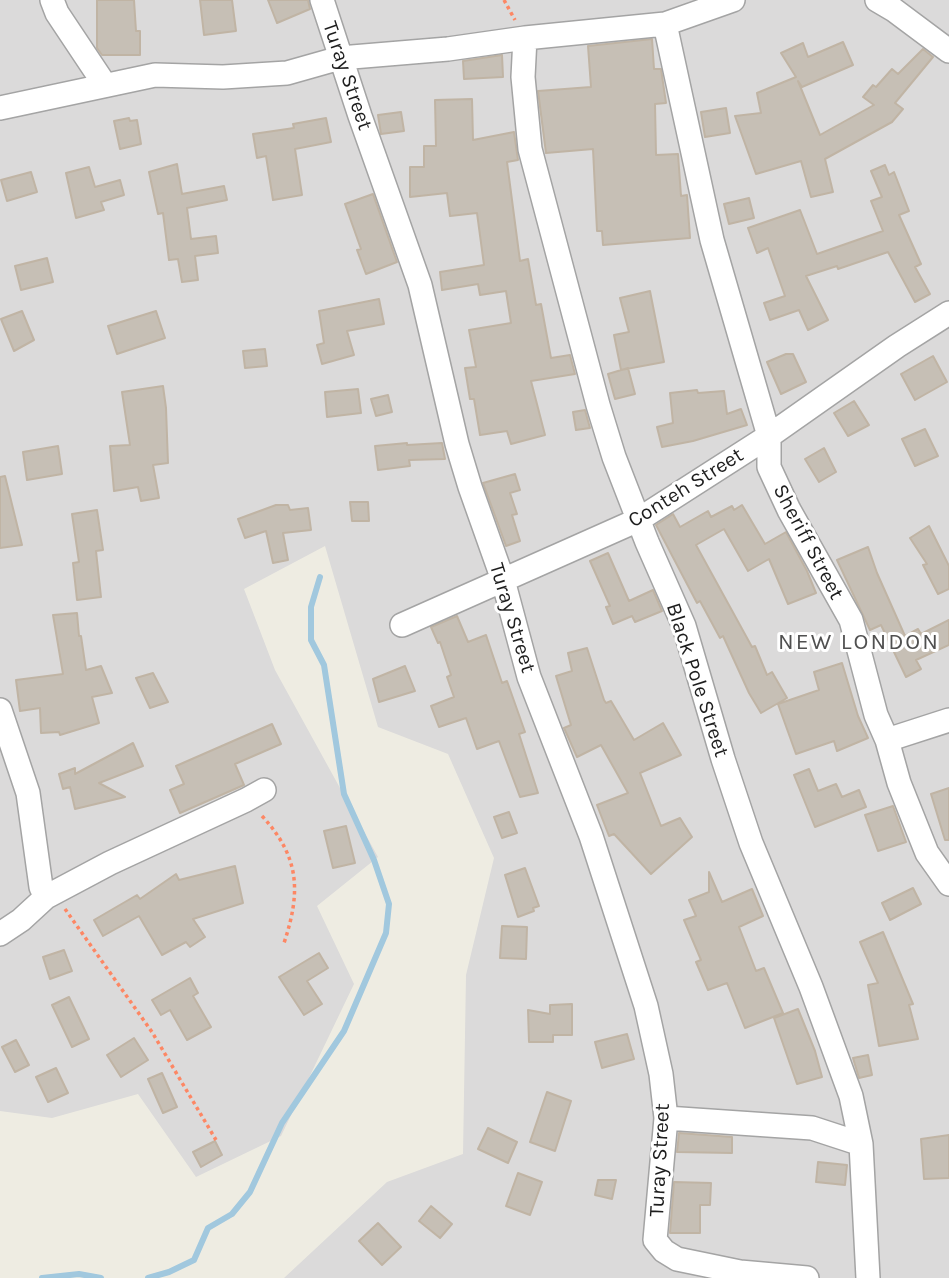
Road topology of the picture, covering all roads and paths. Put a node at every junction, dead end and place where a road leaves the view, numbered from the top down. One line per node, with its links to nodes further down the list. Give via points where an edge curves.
1 (52, 0): 9 (street)
2 (322, 0): 8 (street, Turay Street)
3 (733, 0): 5 (street)
4 (877, 0): 7 (street)
5 (665, 24): 6 (street); 12 (street, Sheriff Street, via 712,240)
6 (525, 38): 8 (street); 13 (street, Black Pole Street, via 523,78 530,149 598,405)
7 (949, 51)
8 (340, 58): 9 (street, via 287,73 155,75); 14 (street, Turay Street, via 420,285 457,443)
9 (105, 85): 10 (street)
10 (0, 108)
11 (949, 313): 12 (street, Conteh Street)
12 (769, 436): 13 (street, Conteh Street); 18 (street, Sheriff Street, via 769,467 851,620)
13 (638, 520): 14 (street, Conteh Street); 27 (street, Black Pole Street, via 684,626 751,843 851,1096)
14 (503, 580): 15 (street, Conteh Street); 25 (street, Turay Street, via 529,677 591,836 646,1006)
15 (402, 625)
16 (0, 710): 22 (street, via 28,793)
17 (949, 720): 18 (street)
18 (887, 740): 21 (street, Sheriff Street, via 928,853)
19 (255, 795): 20 (street); 24 (path, via 279,835 296,882 294,914)
20 (72, 884): 22 (street); 26 (path, via 64,907 152,1032)
21 (949, 884)
22 (46, 897): 23 (street)
23 (0, 934)
24 (284, 943)
25 (666, 1118): 27 (street, via 812,1128); 28 (street, Turay Street, via 655,1240 677,1259)
26 (216, 1140)
27 (861, 1144): 30 (street, Black Pole Street)
28 (740, 1275): 29 (street)
29 (807, 1278)
30 (868, 1278)

